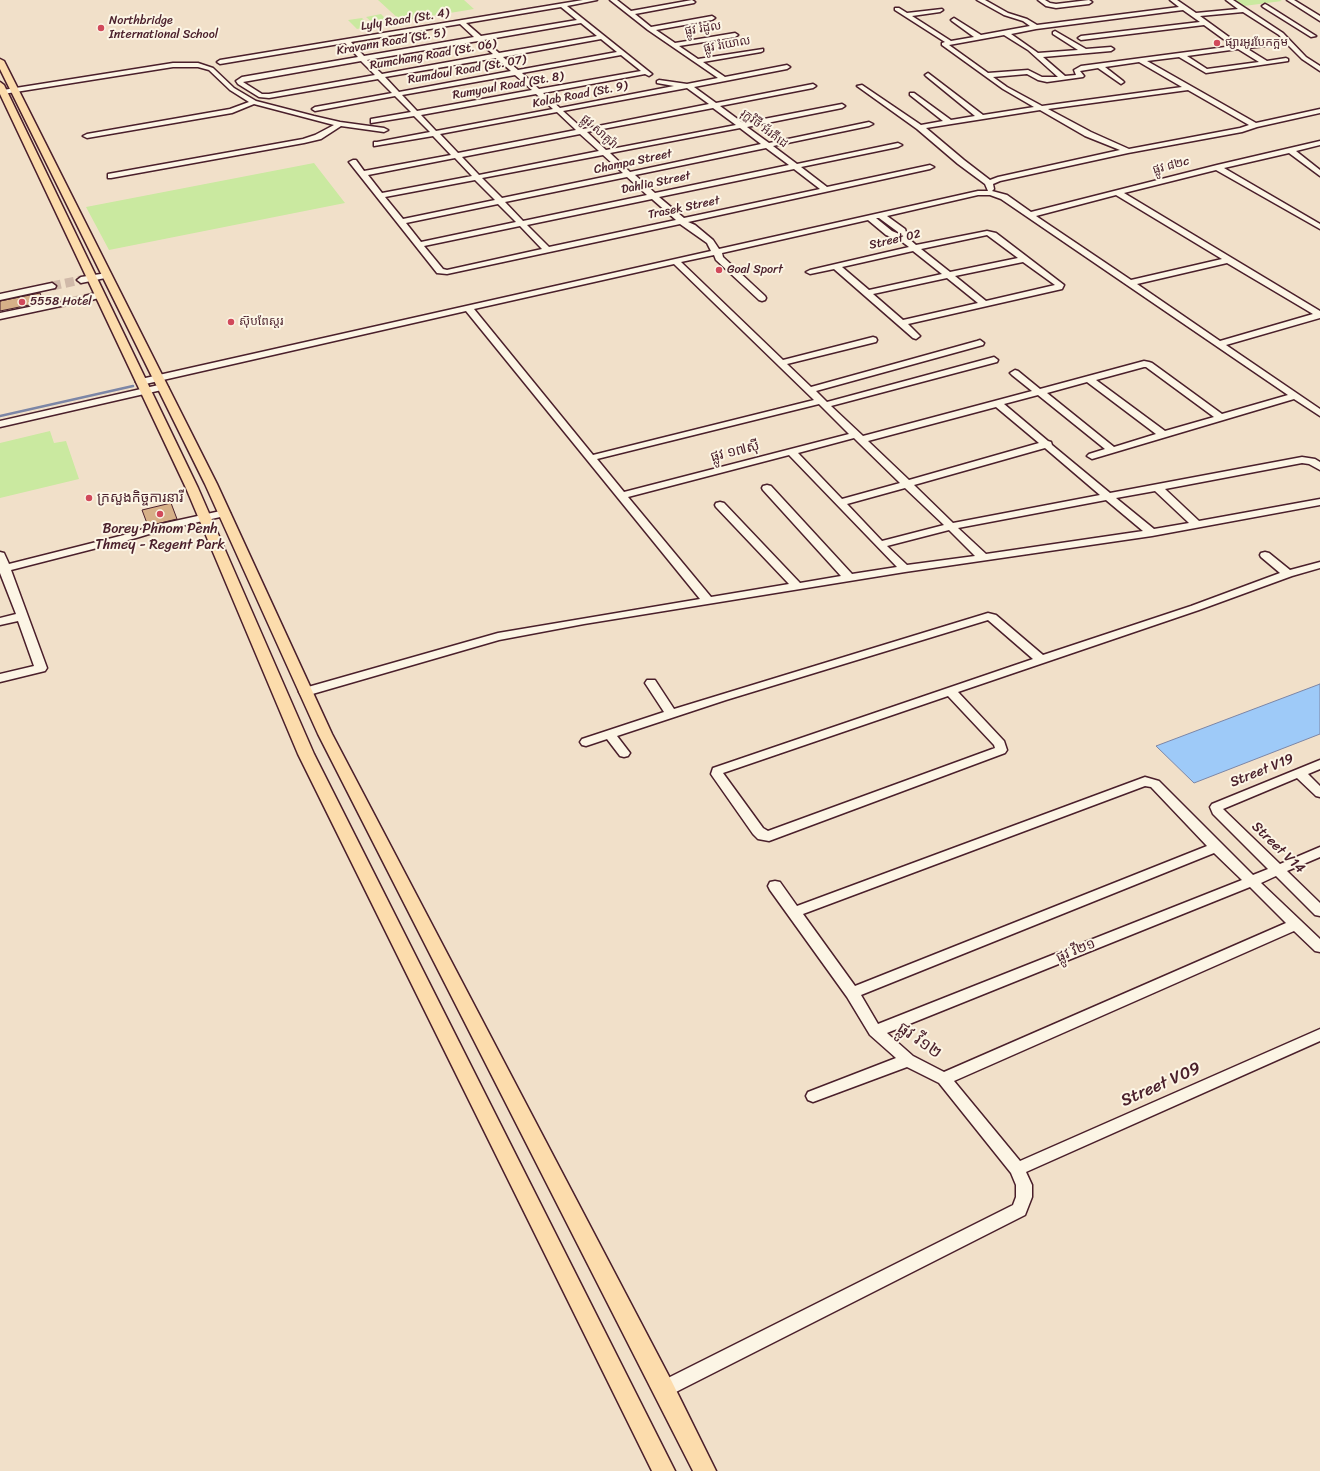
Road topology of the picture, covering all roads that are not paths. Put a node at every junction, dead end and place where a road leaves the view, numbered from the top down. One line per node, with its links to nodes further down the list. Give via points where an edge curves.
1 (613, 0): 12 (street)
2 (980, 0): 31 (street)
3 (1041, 0): 11 (street, via 1048,5 1056,6)
4 (1173, 0): 15 (street)
5 (1229, 0): 18 (street)
6 (1307, 0): 9 (street)
7 (578, 1): 8 (street, Lyly Road (St. 4)); 13 (street, Lyly Road (St. 4)); 19 (street)
8 (596, 1): 12 (street, Lyly Road (St. 4))
9 (1292, 1): 24 (street)
10 (692, 2): 20 (street)
11 (1089, 2)
12 (619, 4): 20 (street)
13 (562, 5): 19 (street); 28 (street, Lyly Road (St. 4))
14 (1265, 6): 25 (street)
15 (1186, 8): 22 (street); 29 (street)
16 (897, 9): 21 (street)
17 (940, 10): 21 (street)
18 (1245, 10): 22 (street); 43 (street, via 1275,29)
19 (570, 11): 27 (street)
20 (629, 13): 32 (street)
21 (906, 15): 41 (street)
22 (1196, 15): 30 (street)
23 (712, 18): 32 (street)
24 (1317, 18): 25 (street)
25 (1287, 19): 36 (street)
26 (954, 20): 38 (street)
27 (581, 21): 37 (street); 39 (street, Kravann Road (St. 5))
28 (461, 22): 39 (street, ផ្លូវ សាគូរ៉ា); 40 (street, Lyly Road (St. 4))
29 (1067, 22): 30 (street, via 1080,33 1091,36); 31 (street)
30 (1206, 23): 45 (street)
31 (1036, 27): 33 (street)
32 (650, 29): 44 (street)
33 (1004, 32): 38 (street); 52 (street)
34 (1055, 33): 47 (street)
35 (735, 35): 44 (street, ផ្លូវ រំដូល)
36 (1314, 36)
37 (602, 37): 49 (street); 50 (street, Rumchang Road (St. 06))
38 (979, 37): 41 (street)
39 (479, 38): 50 (street, ផ្លូវ សាគូរ៉ា); 53 (street, Kravann Road (St. 5))
40 (346, 41): 53 (street); 58 (street, Lyly Road (St. 4))
41 (949, 42): 68 (street, via 944,45)
42 (1101, 42): 48 (street)
43 (1289, 42): 45 (street); 63 (street, via 1304,58)
44 (673, 45): 57 (street)
45 (1239, 47): 51 (street); 60 (street)
46 (761, 50): 57 (street, ផ្លូវ រំយោល)
47 (1084, 51): 48 (street); 52 (street)
48 (1116, 52): 59 (street)
49 (622, 53): 64 (street, Rumdoul Road (St. 07)); 65 (street)
50 (497, 55): 64 (street, ផ្លូវ សាគូរ៉ា); 69 (street, Rumchang Road (St. 06))
51 (1181, 55): 54 (street); 60 (street, via 1206,71)
52 (1038, 56): 70 (street)
53 (363, 58): 69 (street); 85 (street, Kravann Road (St. 5), via 239,81 261,96)
54 (1140, 60): 59 (street); 78 (street)
55 (1286, 60): 60 (street)
56 (0, 61): 81 (main road)
57 (697, 61): 66 (street)
58 (220, 62)
59 (1129, 62): 61 (street)
60 (1266, 63)
61 (1100, 66): 70 (street, via 1077,70 1081,76); 73 (street)
62 (787, 67): 71 (street, Kolab Road (St. 9))
63 (1320, 69)
64 (516, 72): 82 (street, ផ្លូវ សាគូរ៉ា); 83 (street, Rumdoul Road (St. 07))
65 (646, 72): 72 (street); 82 (street, Rumyoul Road (St. 8))
66 (713, 72): 71 (street); 74 (street)
67 (928, 75): 95 (street)
68 (987, 75): 70 (street, via 1028,72 1043,80); 90 (street, via 1005,88)
69 (380, 76): 83 (street); 85 (street, Rumchang Road (St. 06))
70 (1062, 78)
71 (724, 79): 74 (street, Kolab Road (St. 9))
72 (659, 82): 75 (street); 79 (street)
73 (1121, 82)
74 (698, 84): 75 (street, Kolab Road (St. 9)); 87 (street, រុក្ខវិថី អ័រគីដេ)
75 (689, 86): 79 (street, Kolab Road (St. 9)); 88 (street, រុក្ខវិថី អ័រគីដេ)
76 (813, 86): 87 (street)
77 (860, 86): 103 (street)
78 (1189, 88): 90 (street); 101 (street)
79 (668, 90): 92 (street, Kolab Road (St. 9))
80 (2, 91): 81 (street); 153 (main road)
81 (16, 92): 86 (street, via 146,71 205,67 232,89); 151 (main road)
82 (537, 92): 92 (street, ផ្លូវ សាគូរ៉ា); 94 (street, Rumyoul Road (St. 8))
83 (397, 94): 91 (street, Rumdoul Road (St. 07)); 94 (street)
84 (912, 94): 97 (street)
85 (269, 96)
86 (254, 102): 98 (street); 107 (street, via 232,111)
87 (723, 104): 88 (street); 99 (street, រុក្ខវិថី អ័រគីដេ)
88 (715, 105): 102 (street, រុក្ខវិថី អ័រគីដេ); 105 (street)
89 (842, 106): 99 (street)
90 (1041, 107): 95 (street); 114 (street, via 1088,134)
91 (316, 108)
92 (558, 110): 105 (street, ផ្លូវ សាគូរ៉ា); 106 (street, Kolab Road (St. 9))
93 (1320, 111): 101 (street)
94 (416, 114): 96 (street, Rumyoul Road (St. 8)); 106 (street)
95 (982, 118): 97 (street)
96 (374, 121)
97 (950, 122): 103 (street)
98 (340, 124): 104 (street); 125 (street, via 318,137 304,141)
99 (750, 124): 102 (street); 110 (street, រុក្ខវិថី អ័រគីដេ)
100 (869, 124): 110 (street, Champa Street)
101 (1255, 125): 114 (street, via 1242,130)
102 (742, 126): 112 (street, រុក្ខវិថី អ័រគីដេ); 115 (street)
103 (920, 127): 127 (street)
104 (384, 130)
105 (581, 131): 115 (street, ផ្លូវ សាគូរ៉ា); 116 (street)
106 (435, 133): 109 (street, Kolab Road (St. 9)); 116 (street)
107 (87, 136)
108 (1320, 143): 113 (street, ផ្លូវ ៨២c)
109 (377, 144)
110 (777, 144): 112 (street, Champa Street); 118 (street, រុក្ខវិថី អ័រគីដេ)
111 (898, 145): 118 (street, Dahlia Street)
112 (769, 146): 120 (street, រុក្ខវិថី អ័រគីដេ); 124 (street, Champa Street)
113 (1290, 150): 121 (street, ផ្លូវ ៨២c); 123 (street)
114 (1128, 151): 127 (street)
115 (604, 152): 124 (street, ផ្លូវ សាគូរ៉ា); 126 (street)
116 (456, 156): 122 (street); 126 (street)
117 (353, 162): 122 (street)
118 (804, 165): 120 (street, Dahlia Street); 128 (street, រុក្ខវិថី អ័រគីដេ)
119 (930, 166): 128 (street, Trasek Street)
120 (796, 167): 128 (street, រុក្ខវិថី អ័រគីដេ); 132 (street, Dahlia Street)
121 (1217, 167): 130 (street, ផ្លូវ ៨២c); 140 (street)
122 (363, 174): 131 (street)
123 (1320, 174)
124 (629, 175): 132 (street, ផ្លូវ សាគូរ៉ា); 133 (street, Champa Street)
125 (111, 176)
126 (477, 177): 131 (street); 133 (street)
127 (989, 183): 129 (street)
128 (829, 188): 138 (street, Trasek Street)
129 (991, 193): 134 (street); 135 (street, via 1004,197)
130 (1118, 193): 135 (street, ផ្លូវ ៨២c); 147 (street)
131 (381, 196): 137 (street)
132 (653, 196): 138 (street, ផ្លូវ សាគូរ៉ា); 139 (street, Dahlia Street)
133 (500, 201): 137 (street, Champa Street); 139 (street)
134 (881, 215): 136 (street); 141 (street, via 902,231)
135 (1029, 215): 154 (street)
136 (870, 218): 141 (street, via 889,233); 143 (street)
137 (400, 222): 142 (street)
138 (685, 223): 143 (street, ផ្លូវ សាគូរ៉ា, via 705,244); 145 (street, Trasek Street)
139 (522, 224): 142 (street, Dahlia Street); 145 (street)
140 (1320, 228)
141 (904, 239): 144 (street)
142 (420, 245): 145 (street, Trasek Street, via 443,272)
143 (714, 247): 148 (street); 159 (street, ផ្លូវ សាគូរ៉ា, via 719,258)
144 (914, 248): 146 (street, Street 02, via 987,233); 149 (street, Street 02); 152 (street)
145 (547, 250)
146 (1024, 259): 152 (street); 160 (street, via 1060,286)
147 (1228, 260): 154 (street); 162 (street)
148 (676, 262): 161 (street); 170 (street)
149 (836, 266): 150 (street, Street 02); 155 (street)
150 (810, 272)
151 (107, 275): 153 (street); 173 (main road)
152 (948, 276): 155 (street); 160 (street)
153 (86, 279): 156 (main road)
154 (1129, 283): 168 (street)
155 (867, 293): 164 (street)
156 (100, 295): 158 (street); 174 (main road)
157 (0, 297): 163 (street, via 49,296)
158 (88, 298)
159 (762, 298)
160 (984, 304): 164 (street)
161 (468, 308): 173 (street); 189 (street)
162 (1320, 315): 168 (street)
163 (0, 316)
164 (902, 323): 165 (street)
165 (916, 336)
166 (873, 340): 170 (street)
167 (980, 343): 175 (street)
168 (1219, 344): 177 (street)
169 (994, 360): 178 (street)
170 (781, 362): 175 (street)
171 (1015, 372): 176 (street)
172 (1089, 379): 176 (street, ផ្លូវ ១៧ស៊ី); 181 (street, ផ្លូវ ១៧ស៊ី, via 1144,364 1149,365); 183 (street)
173 (161, 383): 174 (street); 199 (main road)
174 (143, 386): 182 (street); 200 (main road)
175 (809, 390): 178 (street)
176 (1039, 392): 179 (street, ផ្លូវ ១៧ស៊ី); 186 (street)
177 (1295, 396): 180 (street); 181 (street)
178 (823, 403): 184 (street); 189 (street)
179 (998, 403): 184 (street, ផ្លូវ ១៧ស៊ី); 185 (street)
180 (1320, 413)
181 (1220, 418): 183 (street)
182 (0, 424)
183 (1164, 435): 186 (street)
184 (859, 438): 187 (street, ផ្លូវ ១៧ស៊ី); 191 (street)
185 (1048, 444): 191 (street); 195 (street)
186 (1112, 450): 188 (street)
187 (792, 452): 194 (street, ផ្លូវ ១៧ស៊ី); 197 (street)
188 (1092, 456)
189 (591, 458): 194 (street)
190 (1320, 467): 192 (street, via 1312,461 1302,460)
191 (908, 485): 197 (street); 202 (street)
192 (1157, 487): 195 (street); 201 (street)
193 (767, 488): 212 (street)
194 (621, 496): 214 (street)
195 (1110, 496): 202 (street); 203 (street)
196 (1320, 502): 201 (street)
197 (840, 503): 204 (street)
198 (720, 505): 213 (street)
199 (225, 513): 200 (street); 221 (main road)
200 (205, 518): 209 (street, via 192,525 158,534 132,536); 247 (main road, via 306,754)
201 (1196, 525): 203 (street)
202 (951, 526): 204 (street); 207 (street)
203 (1152, 533): 207 (street)
204 (880, 545): 210 (street)
205 (0, 555): 209 (street)
206 (1266, 555): 211 (street)
207 (984, 558): 210 (street)
208 (1320, 564): 211 (street)
209 (2, 569): 215 (street)
210 (905, 569): 212 (street)
211 (1288, 574): 217 (street)
212 (849, 578): 213 (street)
213 (798, 587): 214 (street)
214 (708, 601): 221 (street, via 498,637)
215 (22, 616): 216 (street); 218 (street, via 40,668)
216 (0, 622)
217 (1041, 660): 220 (street); 222 (street, via 988,616)
218 (0, 678)
219 (651, 684): 222 (street)
220 (950, 691): 220 (street, via 1000,744 1001,750 769,836 763,836 758,831 717,774 717,771)
221 (305, 692): 246 (main road)
222 (671, 714): 223 (street)
223 (610, 735): 224 (street); 225 (street)
224 (586, 742)
225 (624, 753)
226 (1320, 764): 227 (street, Street V19)
227 (1299, 773): 228 (street); 229 (street, Street V19)
228 (1320, 793)
229 (1216, 807): 232 (street, Street V14, via 1217,811)
230 (1216, 847): 233 (street); 236 (street, via 1155,784 1145,781); 239 (street)
231 (1320, 852): 232 (street, ផ្លូវ វី២១)
232 (1277, 870): 233 (street, ផ្លូវ វី២១); 235 (street, Street V14)
233 (1252, 881): 237 (street); 240 (street, ផ្លូវ វី២១)
234 (775, 886): 236 (street, ផ្លូវ វី១២)
235 (1320, 911)
236 (794, 912): 239 (street, ផ្លូវ វី១២)
237 (1296, 924): 238 (street); 243 (street)
238 (1320, 947)
239 (852, 993): 240 (street, ផ្លូវ វី១២)
240 (875, 1031): 242 (street, ផ្លូវ វី១២)
241 (1320, 1035): 245 (street, Street V09)
242 (908, 1060): 243 (street, ផ្លូវ វី១២); 244 (street)
243 (944, 1079): 245 (street)
244 (813, 1096)
245 (1017, 1169): 246 (street, via 1024,1185 1024,1197 1019,1210)
246 (664, 1389): 248 (main road)
247 (664, 1471)
248 (705, 1471)

